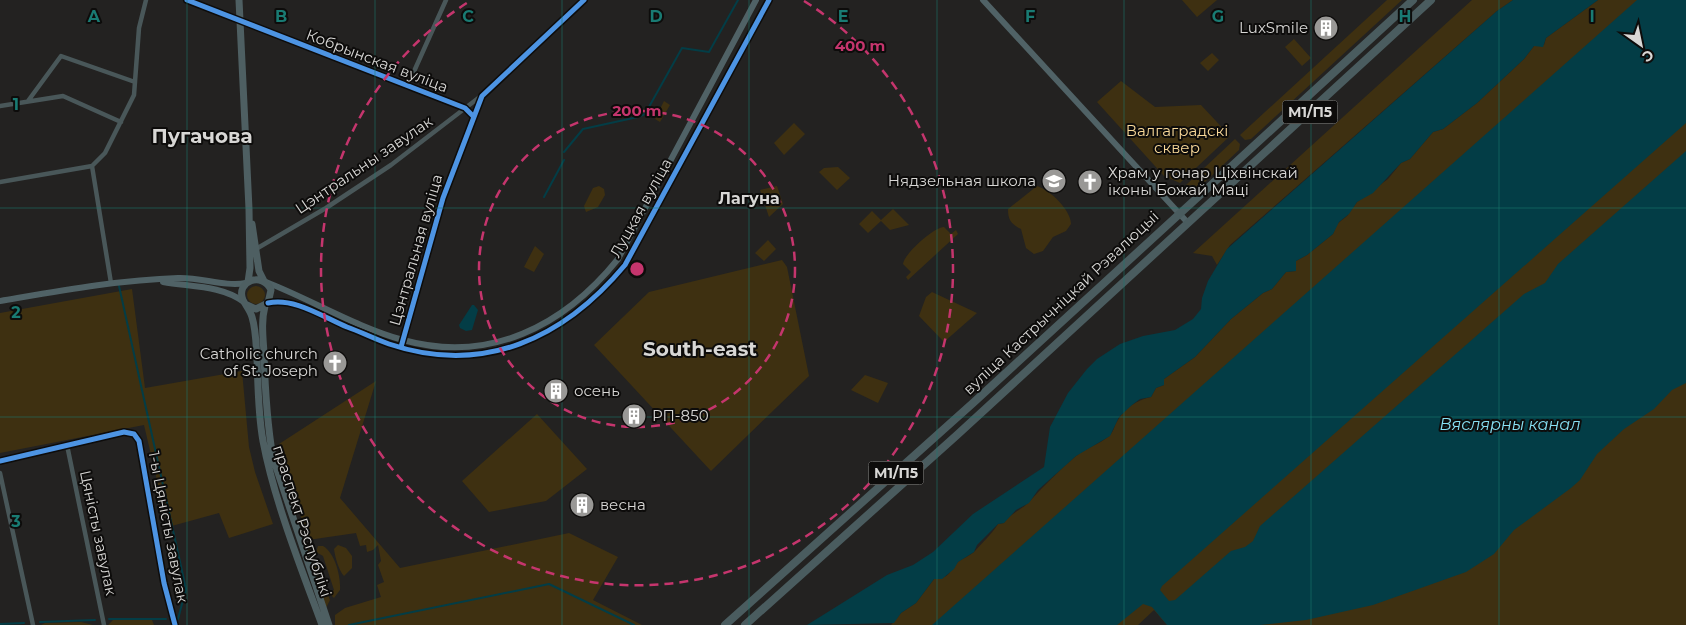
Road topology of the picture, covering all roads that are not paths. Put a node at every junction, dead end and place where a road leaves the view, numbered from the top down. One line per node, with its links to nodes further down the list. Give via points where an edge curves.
1 (146, 0): 14 (street, via 139,28)
2 (187, 0): 11 (street, Кобрынская вуліца)
3 (239, 0): 11 (main road)
4 (446, 0): 15 (street)
5 (584, 0): 16 (street, Цэнтральная вуліца)
6 (756, 0): 12 (street, Луцкая вуліца)
7 (768, 0): 13 (street, Луцкая вуліца)
8 (983, 0): 26 (street)
9 (1413, 0): 26 (highway, вуліца Кастрычніцкай Рэвалюцыі / М1/П5)
10 (1431, 0): 28 (highway, вуліца Кастрычніцкай Рэвалюцыі / М1/П5)
11 (241, 22): 15 (street, Кобрынская вуліца); 24 (main road)
12 (739, 32): 13 (street); 25 (street, Луцкая вуліца)
13 (748, 37): 27 (street, Луцкая вуліца)
14 (135, 82): 17 (street, via 61,56); 21 (street, via 132,99)
15 (407, 87): 19 (street, Кобрынская вуліца)
16 (482, 96): 19 (street, Цэнтральны завулак); 20 (street, Цэнтральная вуліца)
17 (28, 101): 18 (street); 21 (street, via 67,97)
18 (0, 106)
19 (465, 108): 20 (street, Кобрынская вуліца); 29 (street, Цэнтральны завулак, via 440,130 364,184)
20 (473, 116): 37 (street, Цэнтральная вуліца, via 443,198)
21 (121, 122): 22 (street, via 103,156)
22 (92, 166): 23 (street); 32 (street)
23 (0, 182)
24 (249, 209): 29 (main road, праспект Рэспублікі); 33 (main road, праспект Рэспублікі, via 250,268)
25 (642, 211): 27 (street); 37 (street, Луцкая вуліца, via 626,245 605,275 571,307 545,324 512,338 483,344 450,347)
26 (1178, 213): 28 (street); 39 (highway, вуліца Кастрычніцкай Рэвалюцыі / М1/П5)
27 (651, 216): 38 (street, Луцкая вуліца, via 636,247 612,280 581,310 543,335 480,354 443,354)
28 (1188, 223): 40 (highway, вуліца Кастрычніцкай Рэвалюцыі / М1/П5)
29 (256, 249): 31 (main road, праспект Рэспублікі, via 259,271)
30 (152, 280): 32 (street); 33 (street, via 196,278 230,284); 35 (street, via 221,291)
31 (265, 282): 33 (main road, via 256,279); 36 (main road, праспект Рэспублікі, via 271,290); 37 (street, Луцкая вуліца)
32 (111, 283): 34 (street)
33 (247, 283): 35 (main road, праспект Рэспублікі, via 242,292)
34 (0, 301)
35 (246, 304): 36 (main road, via 256,309); 49 (main road, праспект Рэспублікі, via 253,318 256,339 261,431 267,458)
36 (267, 305): 38 (street, Луцкая вуліца, via 292,304); 50 (main road, праспект Рэспублікі, via 263,317 264,369 273,458)
37 (403, 340): 38 (street, Цэнтральная вуліца)
38 (401, 348)
39 (1022, 358): 40 (highway); 41 (highway, вуліца Кастрычніцкай Рэвалюцыі / М1/П5)
40 (1030, 368): 42 (highway, вуліца Кастрычніцкай Рэвалюцыі / М1/П5)
41 (997, 381): 42 (highway); 51 (highway, вуліца Кастрычніцкай Рэвалюцыі / М1/П5)
42 (1006, 390): 52 (highway, вуліца Кастрычніцкай Рэвалюцыі / М1/П5)
43 (67, 445): 44 (street); 47 (street, Цяністы завулак); 48 (street, 1-ы Цяністы завулак, via 124,432 134,434 139,441 164,583)
44 (0, 461)
45 (0, 473): 46 (street)
46 (33, 625)
47 (104, 625)
48 (176, 625)
49 (322, 625)
50 (329, 625)
51 (726, 625)
52 (745, 625)

